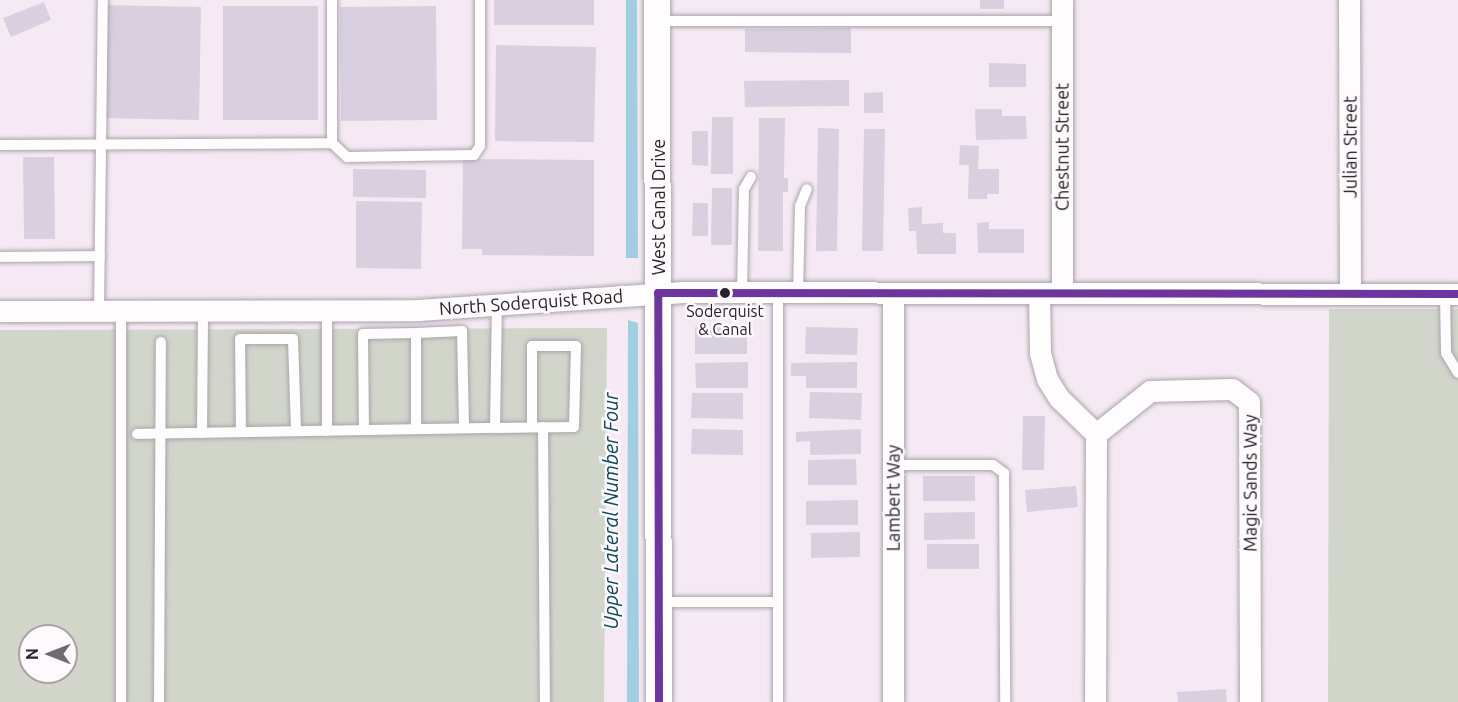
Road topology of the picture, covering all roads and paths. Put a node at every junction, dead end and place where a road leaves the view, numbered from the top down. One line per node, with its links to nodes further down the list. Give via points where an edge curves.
1 (103, 0): 8 (lane)
2 (332, 0): 7 (lane)
3 (480, 0): 7 (lane, via 480,146 474,155 347,157)
4 (1349, 0): 17 (street, Julian Street)
5 (1062, 10): 6 (lane); 16 (street, Chestnut Street)
6 (657, 11): 14 (street, West Canal Drive)
7 (332, 143): 8 (lane)
8 (99, 144): 9 (lane); 12 (lane)
9 (0, 145)
10 (751, 177): 15 (lane, via 744,189)
11 (807, 189): 18 (lane, via 800,206)
12 (100, 256): 13 (lane); 26 (lane)
13 (0, 257)
14 (658, 293): 15 (street, North Soderquist Road); 22 (street, North Soderquist Road); 44 (street, West Canal Drive)
15 (742, 293): 18 (street, North Soderquist Road)
16 (1062, 293): 17 (street, North Soderquist Road); 20 (street, North Soderquist Road)
17 (1350, 293): 21 (street, North Soderquist Road)
18 (788, 294): 19 (street, North Soderquist Road); 45 (lane)
19 (892, 294): 20 (street, North Soderquist Road); 43 (street, Lambert Way)
20 (1039, 294): 42 (street, via 1039,345 1044,370 1059,398)
21 (1451, 294): 30 (lane, via 1446,353)
22 (497, 305): 24 (street, North Soderquist Road); 33 (lane)
23 (203, 310): 24 (street, North Soderquist Road); 27 (street, North Soderquist Road); 40 (lane)
24 (327, 310): 37 (lane)
25 (0, 311): 26 (street, North Soderquist Road)
26 (99, 311): 27 (street, North Soderquist Road)
27 (121, 311): 46 (lane)
28 (416, 333): 32 (lane, via 462,331); 34 (lane); 35 (lane, via 363,334)
29 (160, 342): 39 (lane)
30 (1458, 371)
31 (537, 427): 31 (lane, via 574,427 576,346 532,346); 33 (lane); 48 (lane)
32 (464, 428): 33 (lane); 34 (lane)
33 (495, 428)
34 (416, 429): 35 (lane)
35 (364, 430): 37 (lane)
36 (296, 431): 37 (lane); 38 (lane); 38 (lane, via 293,339 240,339)
37 (327, 431)
38 (241, 432): 40 (lane)
39 (161, 433): 40 (lane); 41 (lane); 47 (lane)
40 (202, 433)
41 (137, 434)
42 (1096, 434): 53 (street); 54 (street, Magic Sands Way, via 1150,391 1232,389 1249,402)
43 (893, 465): 51 (street, Lambert Way); 52 (lane, via 993,465 1004,473)
44 (659, 602): 45 (lane); 49 (street, West Canal Drive)
45 (778, 602): 50 (lane)
46 (121, 702)
47 (159, 702)
48 (545, 702)
49 (659, 702)
50 (778, 702)
51 (893, 702)
52 (1005, 702)
53 (1095, 702)
54 (1250, 702)

